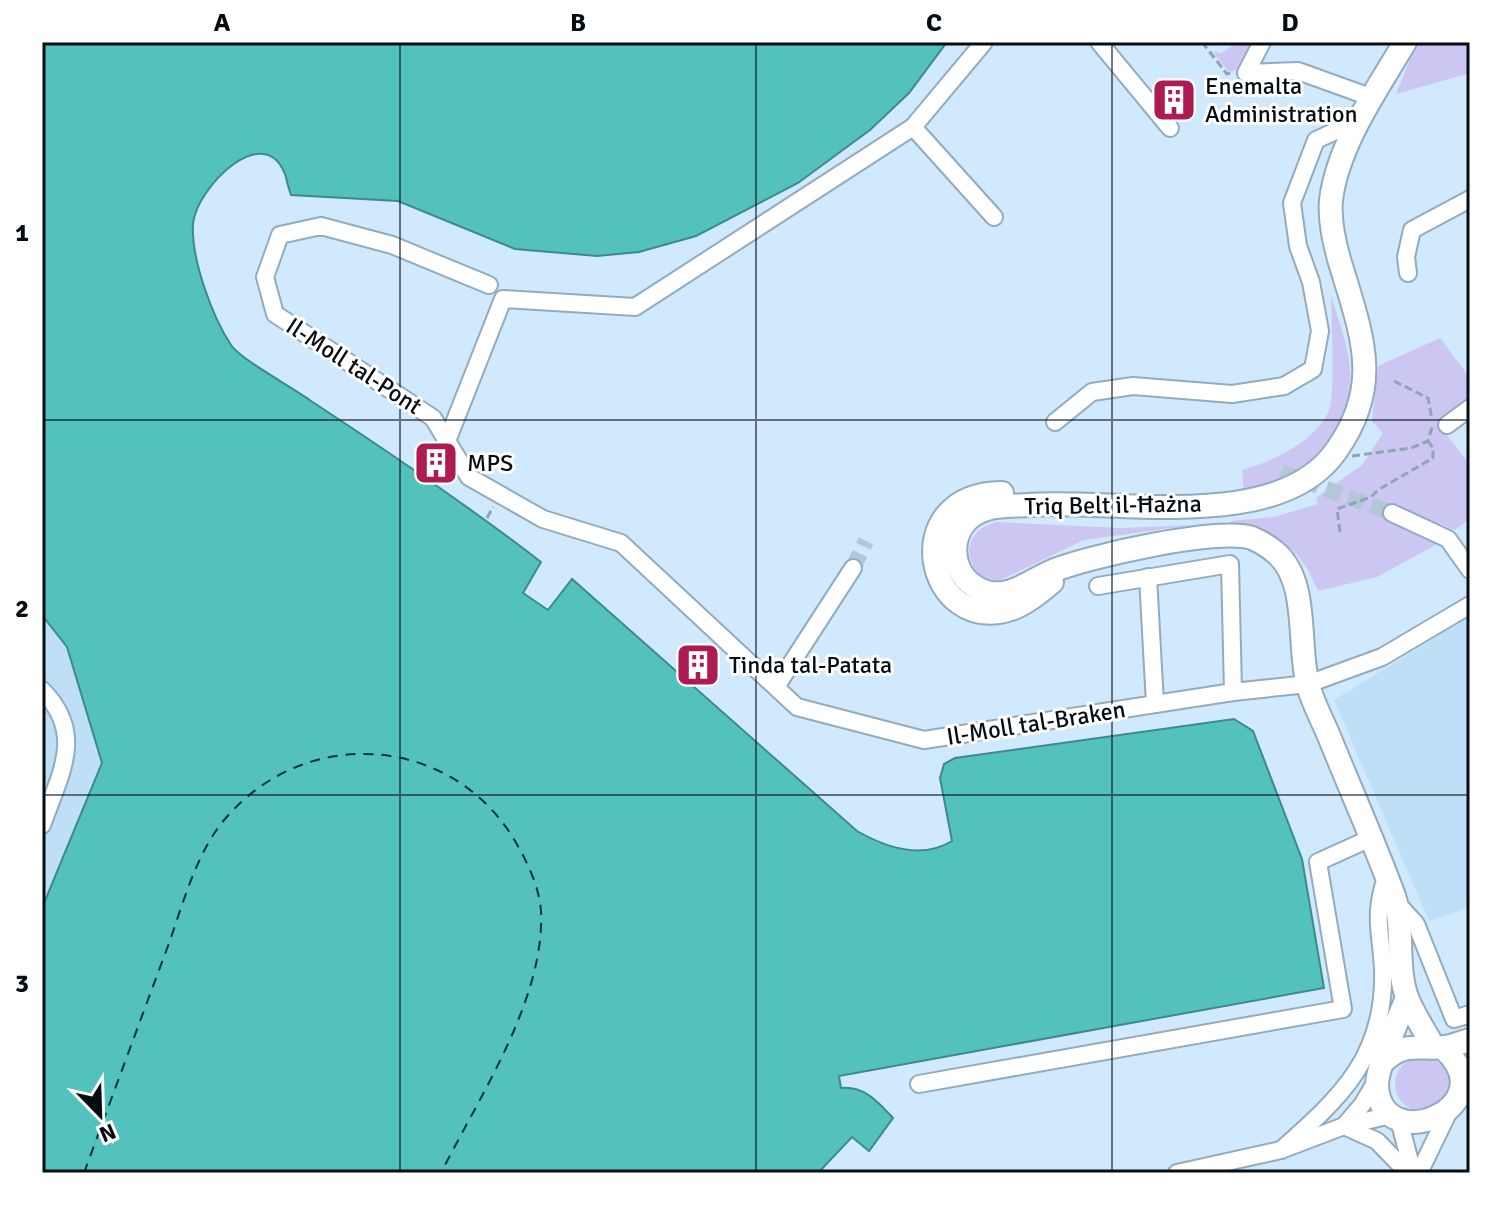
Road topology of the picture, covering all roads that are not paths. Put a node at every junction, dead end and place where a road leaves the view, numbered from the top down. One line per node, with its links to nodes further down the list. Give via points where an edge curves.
1 (984, 42): 7 (street)
2 (1099, 42): 8 (street)
3 (1262, 42): 5 (street, via 1246,73 1298,71)
4 (1405, 42): 5 (main road, Triq Belt il-Ħażna)
5 (1373, 98): 6 (main road, Triq Belt il-Ħażna)
6 (1360, 120): 14 (street, via 1316,140 1292,203 1320,331 1313,369 1284,386 1232,394 1133,386 1092,392); 23 (main road, Triq Belt il-Ħażna, via 1336,177 1331,223 1360,327 1366,382 1361,409 1333,457 1291,487 1243,501 995,507 970,517 961,527 954,552 963,576 985,592 1011,591 1053,570 1112,552 1229,535 1252,538 1277,553 1295,586)
7 (913, 127): 10 (street); 16 (street, via 635,307 503,299)
8 (1170, 128)
9 (1470, 199): 11 (street, via 1412,230)
10 (994, 217)
11 (1408, 273)
12 (489, 285): 16 (street, Il-Moll tal-Pont, via 392,245 321,226 280,235 265,277 275,314 433,418)
13 (1470, 408): 15 (street)
14 (1055, 422)
15 (1447, 425)
16 (447, 441): 24 (street, Il-Moll tal-Pont, via 469,477 543,519 621,543)
17 (1392, 513): 19 (street, via 1448,539)
18 (853, 568): 24 (street)
19 (1470, 570)
20 (1148, 577): 21 (street); 26 (street, via 1230,564); 27 (street)
21 (1098, 586)
22 (1470, 605): 23 (street, Il-Moll tal-Braken, via 1382,657)
23 (1308, 684): 26 (street, Il-Moll tal-Braken); 29 (main road, Triq Belt il-Ħażna)
24 (776, 687): 27 (street, Il-Moll tal-Braken, via 797,707 924,740)
25 (42, 690): 28 (street, via 56,704 68,741)
26 (1233, 692): 27 (street, Il-Moll tal-Braken)
27 (1155, 704)
28 (42, 825)
29 (1371, 838): 30 (main road, Triq Belt il-Ħażna); 37 (street, via 1318,862 1343,1009)
30 (1386, 878): 31 (main road, Triq Belt il-Ħażna); 41 (street, via 1376,905 1383,988 1376,1034 1344,1093)
31 (1396, 901): 32 (main road, Triq Belt il-Ħażna); 33 (street, via 1416,924 1454,1019)
32 (1407, 998): 35 (main road); 36 (main road)
33 (1470, 1014)
34 (1470, 1040): 35 (main road)
35 (1438, 1047): 36 (main road, via 1403,1048); 38 (main road, via 1459,1069)
36 (1381, 1070): 39 (main road, via 1379,1098); 40 (street)
37 (919, 1084)
38 (1460, 1091): 39 (main road, via 1428,1121); 42 (street)
39 (1395, 1117): 40 (street); 42 (street)
40 (1344, 1126): 41 (street); 42 (street)
41 (1281, 1150): 43 (street)
42 (1420, 1170)
43 (1177, 1173)

